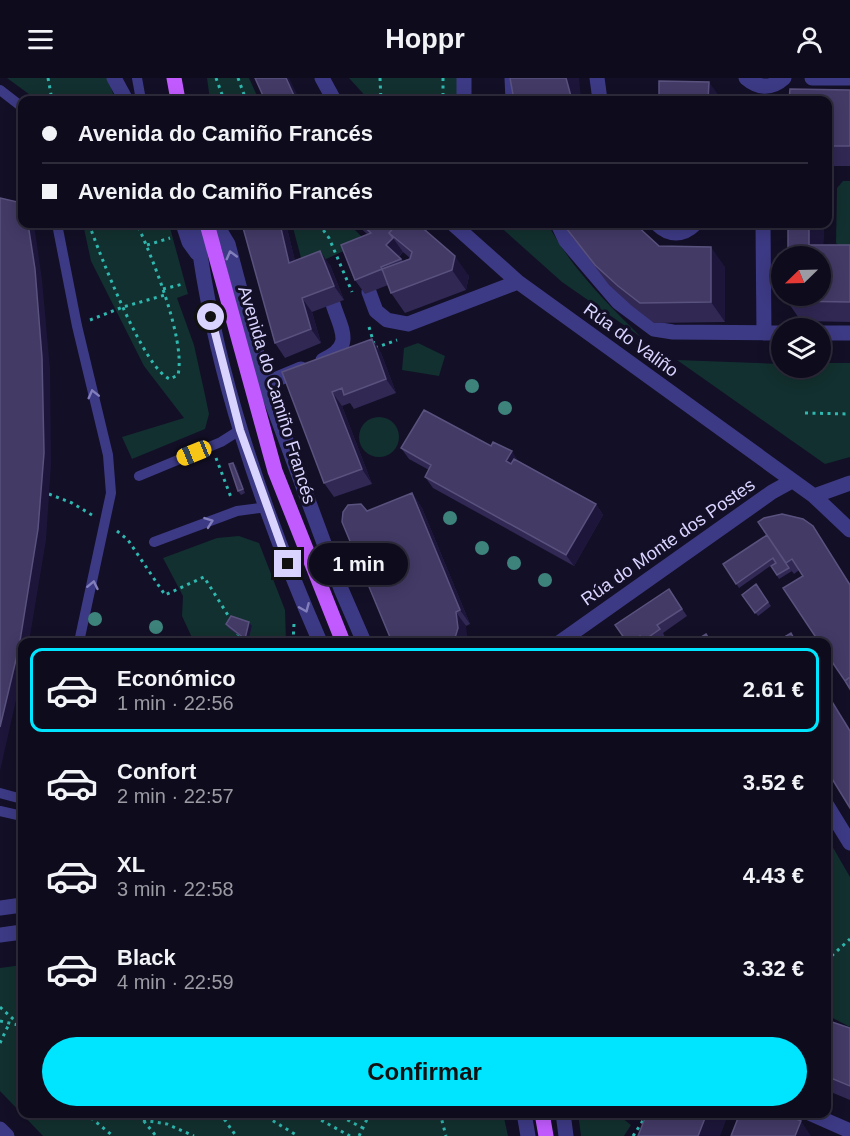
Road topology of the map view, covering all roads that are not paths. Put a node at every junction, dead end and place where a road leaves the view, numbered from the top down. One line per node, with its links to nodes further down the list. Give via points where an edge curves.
1 (114, 78): 13 (street)
2 (137, 78): 14 (lane)
3 (174, 78): 15 (main road)
4 (322, 78): 16 (street)
5 (464, 78): 17 (street)
6 (512, 78): 18 (street)
7 (597, 78): 19 (street)
8 (812, 78): 9 (street)
9 (850, 78)
10 (751, 81): 11 (street, via 771,86); 20 (street)
11 (781, 81): 21 (street)
12 (0, 90): 22 (lane)
13 (124, 96)
14 (140, 96)
15 (177, 96)
16 (332, 96)
17 (464, 96)
18 (513, 96)
19 (599, 96)
20 (758, 96)
21 (772, 96)
22 (18, 103)
23 (58, 228): 50 (lane, one-way to 23, via 111,493 108,455)
24 (184, 228): 33 (street)
25 (197, 228): 33 (street)
26 (208, 228): 52 (main road, Avenida do Camiño Francés, via 275,471)
27 (218, 228): 41 (street, Avenida do Camiño Francés, one-way to 27, via 228,244)
28 (457, 228): 34 (street, Rúa do Valiño)
29 (560, 228): 37 (street, via 566,241 618,303 654,329)
30 (662, 228): 31 (street, via 674,233)
31 (690, 228)
32 (763, 228): 37 (street)
33 (200, 255): 42 (street, via 211,317)
34 (518, 282): 35 (street, via 408,324 387,320 376,311); 44 (street, Rúa do Valiño)
35 (369, 292)
36 (333, 304): 41 (street, via 342,349)
37 (764, 333): 38 (street)
38 (771, 333)
39 (831, 333): 40 (street)
40 (850, 333)
41 (265, 384): 53 (street, Avenida do Camiño Francés)
42 (242, 437): 43 (lane); 47 (street)
43 (139, 476)
44 (792, 481): 46 (street, Rúa do Valiño); 54 (street, Rúa do Monte dos Postes)
45 (850, 483): 46 (street)
46 (814, 496): 48 (street, Rúa do Valiño)
47 (265, 501): 49 (lane, one-way to 47); 51 (street, one-way to 51)
48 (850, 530)
49 (154, 542)
50 (80, 638)
51 (318, 638)
52 (341, 638)
53 (361, 638)
54 (567, 638)
55 (0, 793): 56 (lane)
56 (18, 798)
57 (0, 811): 59 (lane)
58 (831, 812): 60 (street)
59 (18, 815)
60 (850, 843)
61 (18, 906): 62 (street)
62 (0, 908)
63 (18, 933): 64 (street)
64 (0, 935)
65 (525, 1118): 72 (street)
66 (543, 1118): 73 (main road)
67 (564, 1118): 74 (street)
68 (820, 1118): 70 (street)
69 (0, 1129): 71 (street)
70 (850, 1131)
71 (7, 1136)
72 (528, 1136)
73 (546, 1136)
74 (566, 1136)

